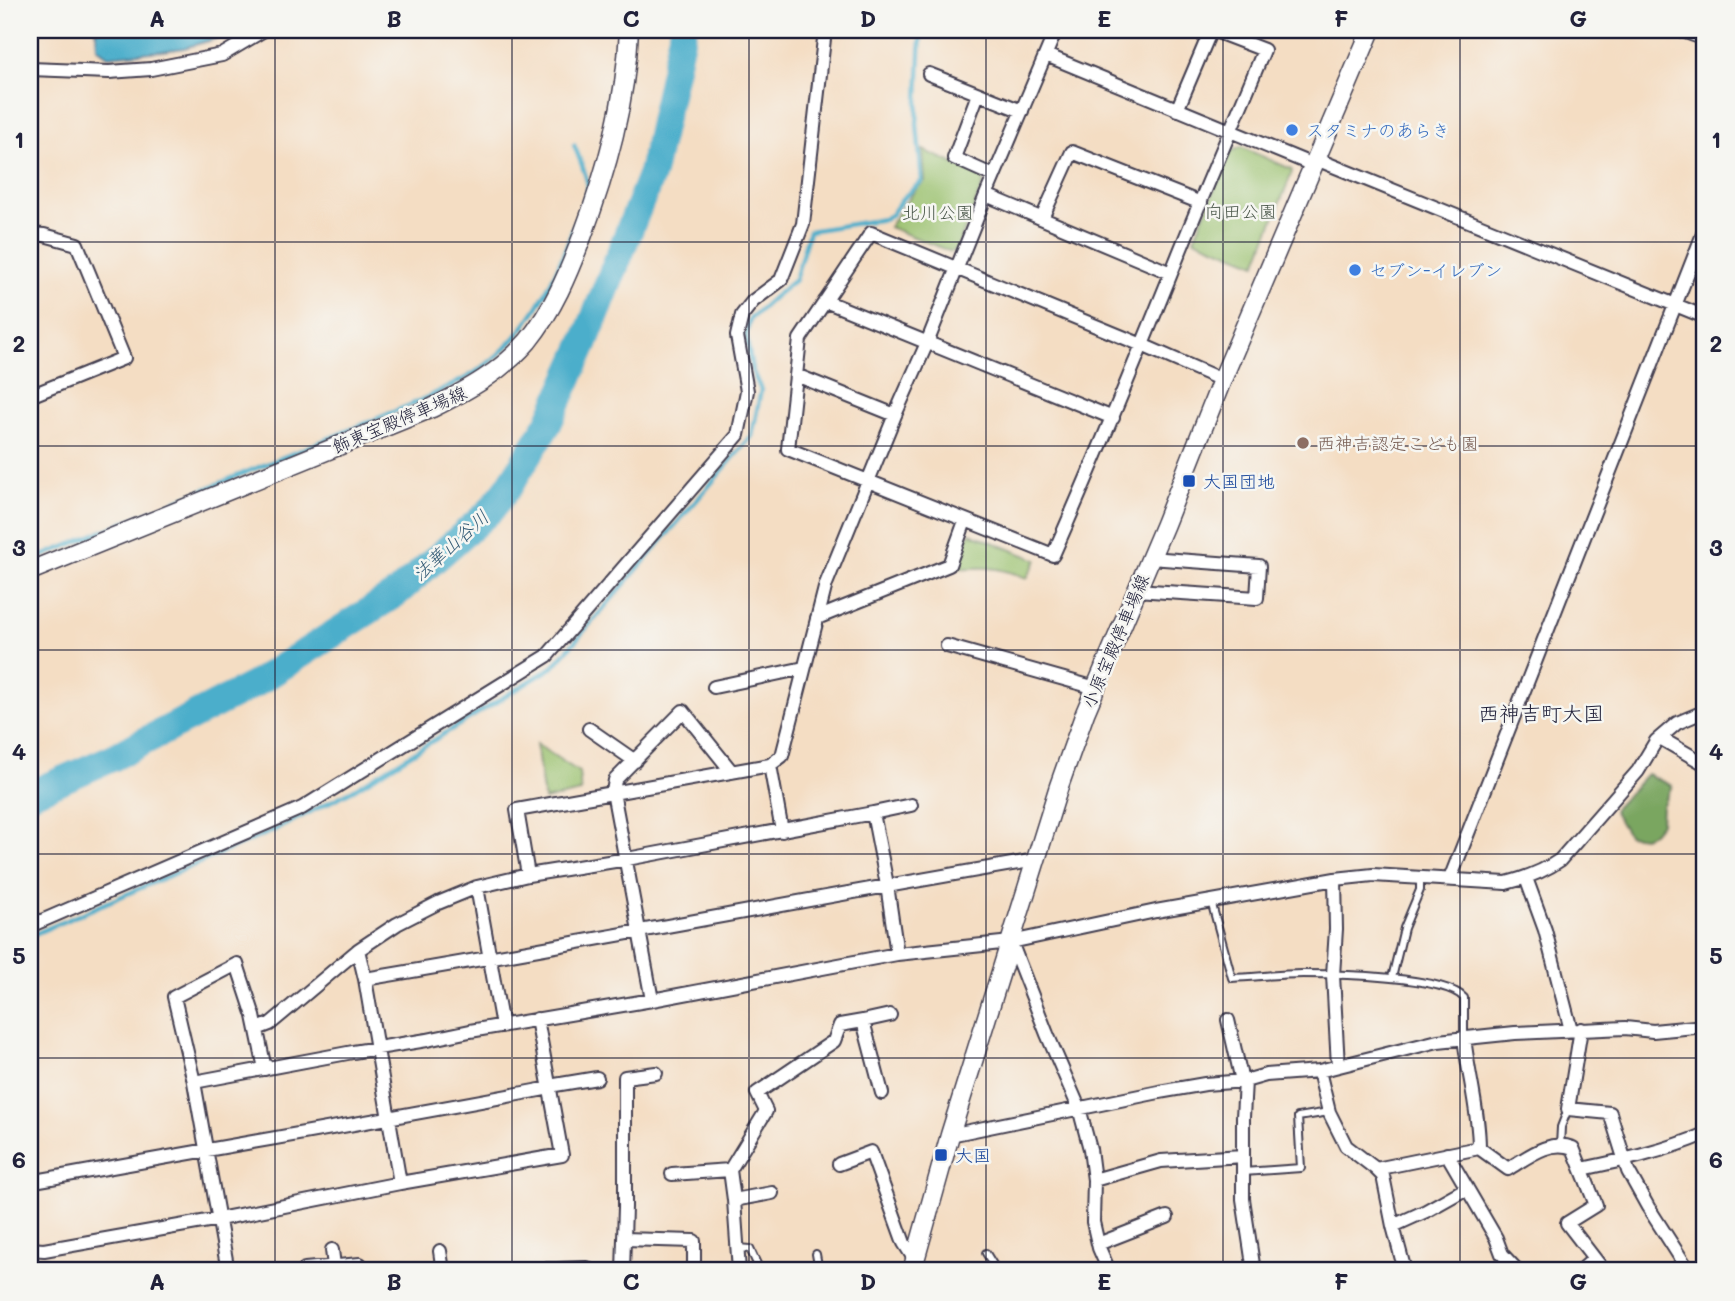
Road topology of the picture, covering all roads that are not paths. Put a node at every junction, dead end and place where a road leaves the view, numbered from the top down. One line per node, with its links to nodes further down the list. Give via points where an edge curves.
1 (264, 30): 10 (street, via 222,55 151,69)
2 (629, 30): 38 (main road, 飾東宝殿停車場線, via 619,117 585,228 554,302 511,358 474,387 432,408)
3 (825, 30): 66 (street, via 803,224 781,280 753,301 739,326 747,391 738,435 547,656 302,808)
4 (1056, 30): 9 (street)
5 (1212, 30): 13 (street); 15 (street, via 1264,50)
6 (1371, 30): 16 (main road, 小原宝殿停車場線)
7 (1680, 30): 8 (street)
8 (1705, 39)
9 (1046, 55): 13 (street); 14 (street)
10 (30, 69)
11 (929, 74): 12 (street)
12 (978, 94): 14 (street); 17 (street, via 954,158)
13 (1177, 110): 15 (street)
14 (1022, 111): 17 (street)
15 (1230, 132): 16 (street); 19 (street)
16 (1314, 162): 26 (street); 31 (main road, 小原宝殿停車場線)
17 (994, 176): 18 (street)
18 (986, 195): 20 (street); 23 (street)
19 (1201, 203): 20 (street, via 1072,152); 24 (street)
20 (1042, 218): 24 (street)
21 (1705, 229): 26 (street)
22 (30, 234): 32 (street, via 78,244 124,358)
23 (956, 268): 25 (street, via 871,233); 28 (street); 29 (street)
24 (1171, 273): 29 (street)
25 (825, 301): 28 (street); 30 (street, via 800,340)
26 (1675, 305): 27 (street); 62 (street)
27 (1705, 317)
28 (928, 342): 33 (street); 34 (street)
29 (1142, 345): 31 (street); 34 (street)
30 (796, 375): 33 (street); 35 (street, via 788,449)
31 (1222, 380): 37 (main road, 小原宝殿停車場線)
32 (30, 396)
33 (895, 415): 35 (street)
34 (1113, 418): 36 (street, via 1053,555)
35 (868, 482): 36 (street); 40 (street, via 826,584)
36 (965, 522): 40 (street, via 949,565)
37 (1150, 558): 39 (main road, 小原宝殿停車場線); 39 (street, via 1259,566 1257,598)
38 (30, 571)
39 (1136, 590): 44 (main road, 小原宝殿停車場線)
40 (817, 618): 42 (street)
41 (947, 646): 44 (street)
42 (804, 668): 43 (street); 50 (street, via 782,756)
43 (714, 687)
44 (1096, 688): 57 (main road, 小原宝殿停車場線)
45 (1705, 714): 47 (street, via 1677,723)
46 (589, 729): 48 (street)
47 (1660, 738): 49 (street); 60 (street, via 1638,771 1560,860)
48 (635, 761): 51 (street, via 682,711); 52 (street, via 615,780)
49 (1705, 764)
50 (770, 765): 51 (street); 55 (street)
51 (732, 772): 52 (street)
52 (613, 792): 56 (street); 58 (street, via 517,810)
53 (911, 805): 54 (street)
54 (873, 813): 55 (street); 63 (street)
55 (782, 831): 56 (street)
56 (627, 859): 58 (street); 67 (street)
57 (1036, 860): 63 (street); 68 (main road, 小原宝殿停車場線)
58 (528, 875): 64 (street)
59 (1420, 877): 61 (street); 62 (street); 73 (lane)
60 (1526, 877): 62 (street, via 1506,883); 83 (street)
61 (1335, 879): 65 (street); 72 (street)
62 (1450, 879)
63 (887, 886): 67 (street); 70 (street)
64 (477, 887): 69 (street, via 397,924); 71 (street)
65 (1211, 901): 68 (street); 72 (lane, via 1232,978)
66 (30, 926)
67 (639, 931): 71 (street); 75 (street)
68 (1012, 942): 70 (street); 95 (street); 100 (main road, 小原宝殿停車場線)
69 (358, 950): 74 (street); 82 (street, via 270,1024)
70 (897, 954): 75 (street)
71 (490, 958): 74 (street); 80 (street)
72 (1333, 975): 73 (lane); 86 (street)
73 (1392, 978): 84 (lane, via 1459,992 1464,998)
74 (365, 979): 85 (street)
75 (652, 1000): 77 (street)
76 (890, 1015): 79 (street)
77 (537, 1019): 80 (street); 93 (street)
78 (1228, 1020): 91 (street)
79 (863, 1021): 94 (street); 110 (street, via 840,1025 834,1041 757,1093 766,1111)
80 (502, 1026): 85 (street)
81 (1705, 1026): 83 (street)
82 (257, 1029): 87 (street); 92 (street, via 237,964 174,997)
83 (1576, 1030): 84 (street); 96 (street)
84 (1464, 1037): 86 (street); 102 (street)
85 (376, 1048): 87 (street); 98 (street)
86 (1338, 1066): 88 (street)
87 (264, 1069): 92 (street)
88 (1319, 1071): 91 (street); 97 (street)
89 (656, 1073): 122 (street, via 625,1077 621,1087)
90 (597, 1077): 93 (street)
91 (1243, 1081): 95 (street); 105 (street)
92 (194, 1082): 103 (street)
93 (549, 1087): 98 (street); 115 (street, via 562,1155)
94 (883, 1093)
95 (1079, 1108): 100 (street); 113 (street)
96 (1568, 1109): 101 (lane); 106 (street, via 1610,1113)
97 (1329, 1112): 108 (street, via 1346,1146); 111 (lane, via 1298,1117 1301,1168)
98 (388, 1119): 103 (street); 115 (street)
99 (1705, 1134): 106 (street)
100 (950, 1135): 133 (main road, 小原宝殿停車場線)
101 (1560, 1146): 102 (street, via 1546,1146 1508,1169); 109 (street, via 1573,1148)
102 (1479, 1148): 104 (street)
103 (206, 1150): 114 (street); 120 (street)
104 (1447, 1154): 108 (street); 116 (street)
105 (1243, 1156): 111 (street); 113 (street, via 1161,1161)
106 (1623, 1160): 109 (street); 152 (street)
107 (839, 1164): 133 (street, via 871,1152)
108 (1376, 1168): 121 (street, via 1386,1186)
109 (1582, 1168): 130 (street, via 1596,1205 1567,1223)
110 (730, 1170): 112 (street); 118 (street)
111 (1243, 1172): 147 (street)
112 (672, 1174)
113 (1094, 1180): 123 (street, via 1093,1222)
114 (30, 1182)
115 (400, 1183): 120 (street)
116 (1467, 1188): 121 (street); 149 (street, via 1502,1254)
117 (772, 1193): 118 (street)
118 (734, 1200): 124 (street)
119 (1167, 1217): 123 (street)
120 (219, 1219): 125 (street); 137 (street)
121 (1393, 1226): 148 (street)
122 (624, 1239): 141 (street); 142 (street, via 694,1241)
123 (1098, 1244): 146 (street)
124 (738, 1248): 131 (lane, via 750,1249); 143 (street)
125 (30, 1249)
126 (332, 1250): 132 (street)
127 (440, 1251): 139 (street)
128 (986, 1253): 145 (lane)
129 (816, 1254): 144 (lane)
130 (1594, 1259): 150 (street); 151 (street)
131 (757, 1264)
132 (334, 1266): 135 (street); 138 (street, via 359,1264)
133 (913, 1266)
134 (587, 1268): 136 (street)
135 (305, 1269)
136 (558, 1270): 140 (street)
137 (228, 1271)
138 (360, 1271)
139 (443, 1271)
140 (496, 1271)
141 (623, 1271)
142 (694, 1271)
143 (739, 1271)
144 (819, 1271)
145 (997, 1271)
146 (1109, 1271)
147 (1254, 1271)
148 (1405, 1271)
149 (1518, 1271)
150 (1580, 1271)
151 (1604, 1271)
152 (1689, 1271)

